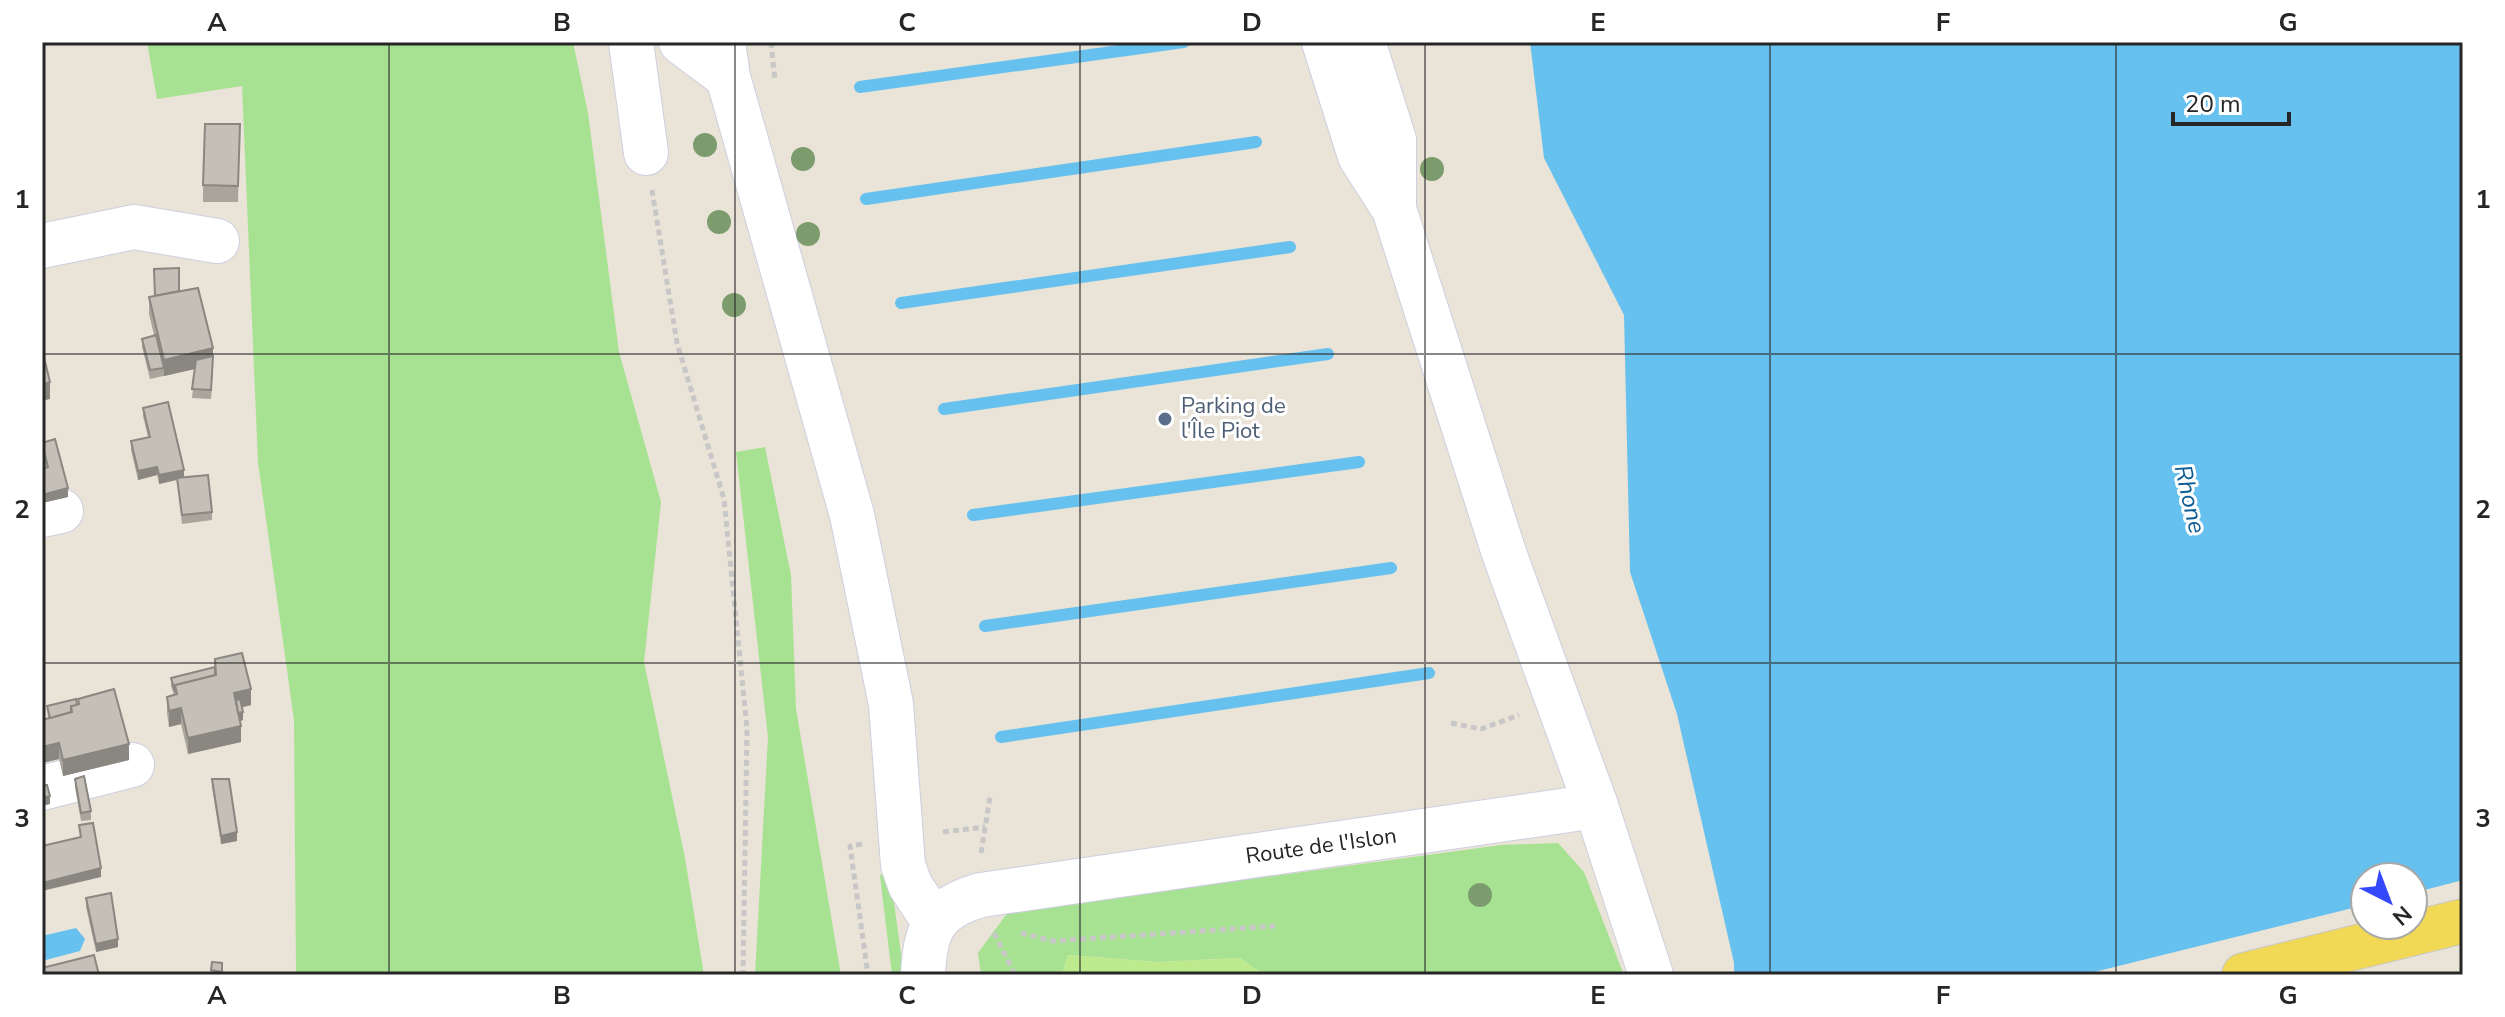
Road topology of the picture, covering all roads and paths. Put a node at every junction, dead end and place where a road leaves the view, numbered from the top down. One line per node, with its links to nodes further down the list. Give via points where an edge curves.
1 (631, 42): 8 (street)
2 (681, 42): 6 (street)
3 (771, 42): 7 (path)
4 (1324, 42): 9 (street, via 1360,156)
5 (1363, 42): 9 (street, via 1394,140)
6 (726, 59): 21 (street, via 852,515 891,704 903,865)
7 (776, 91)
8 (646, 153): 26 (path, via 677,343 724,499 747,729)
9 (1394, 209): 17 (street, via 1504,553)
10 (217, 241): 11 (street, via 134,227)
11 (42, 246)
12 (1523, 714): 13 (path, via 1481,729)
13 (1451, 723)
14 (132, 765): 15 (street)
15 (42, 788)
16 (990, 797): 18 (path, via 985,827)
17 (1596, 806): 21 (street, Route de l'Islon, via 981,895 955,902); 29 (street)
18 (933, 833)
19 (872, 843): 27 (path, via 850,846)
20 (2463, 921): 30 (main road)
21 (934, 922): 28 (street, via 924,945)
22 (989, 924): 24 (path)
23 (1275, 926): 25 (path, via 1053,941)
24 (1002, 927)
25 (1015, 931)
26 (743, 975)
27 (868, 975)
28 (923, 975)
29 (1651, 975)
30 (2244, 975)

